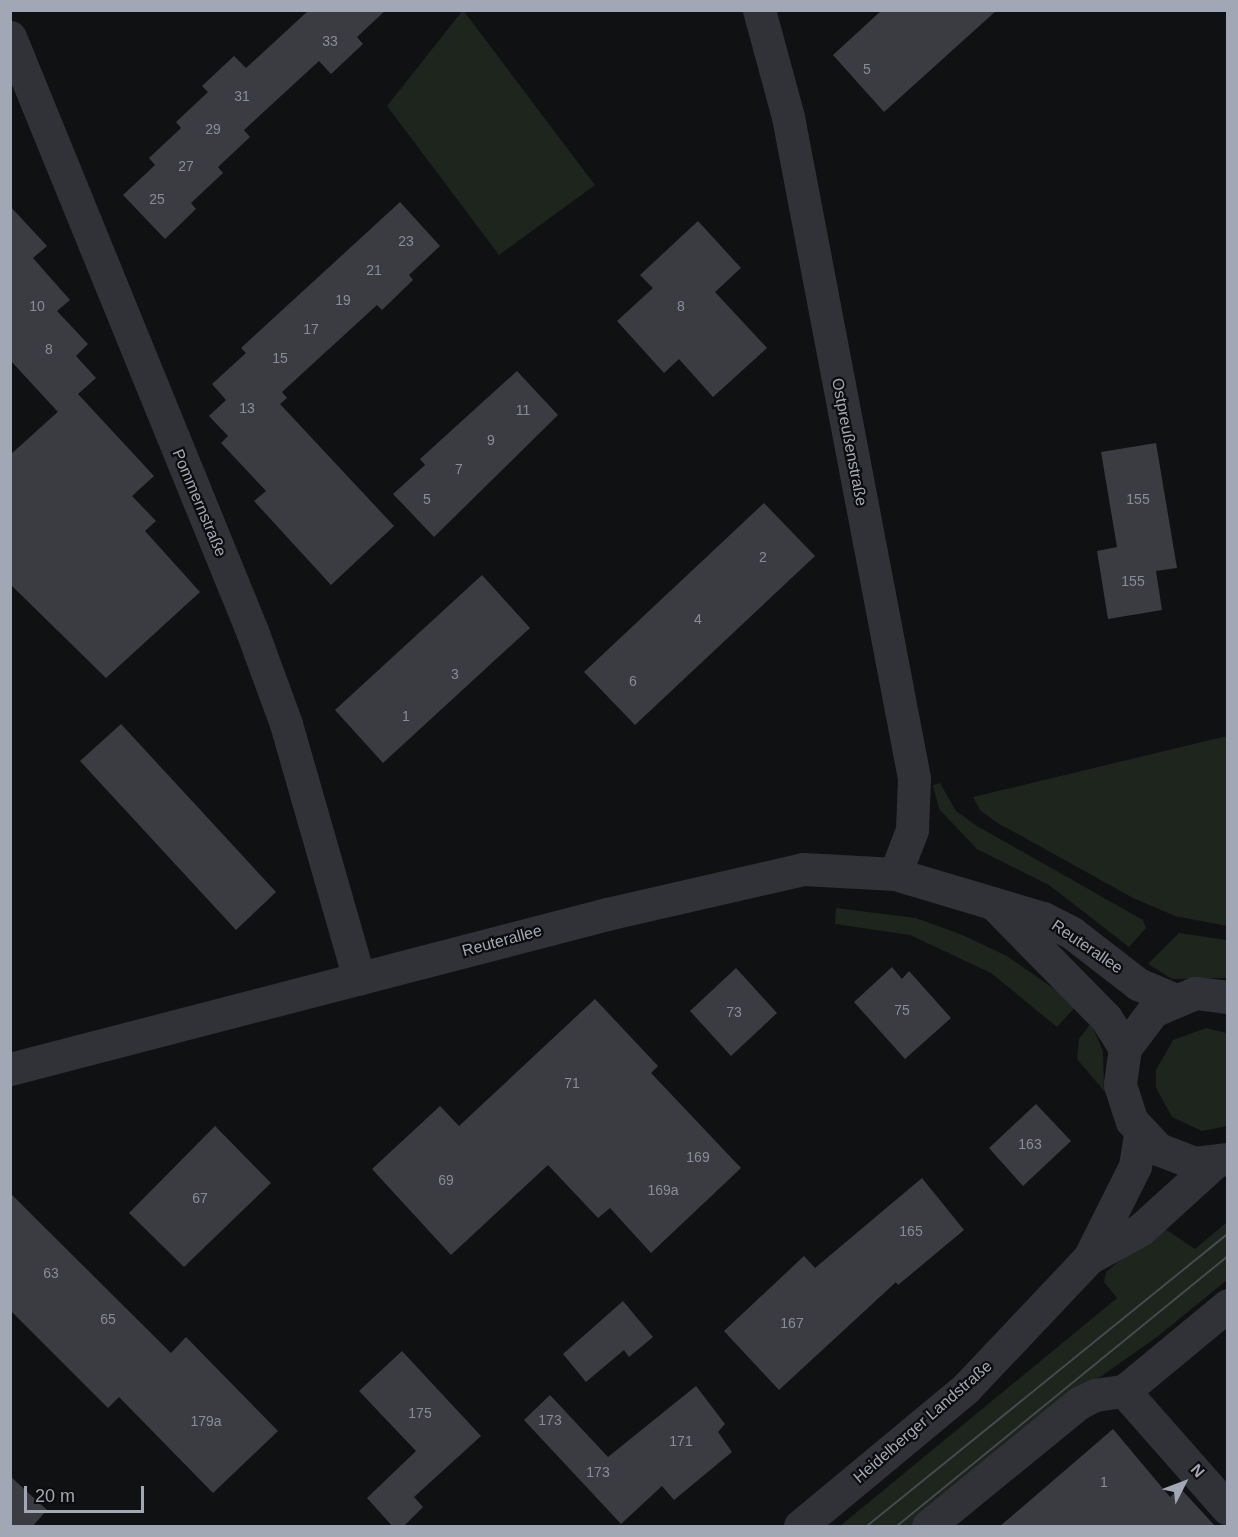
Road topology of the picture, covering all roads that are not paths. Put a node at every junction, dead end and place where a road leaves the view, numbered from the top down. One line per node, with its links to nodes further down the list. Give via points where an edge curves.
1 (759, 10): 3 (street, Ostpreußenstraße, via 788,117 914,778 912,830)
2 (10, 37): 5 (street, Pommernstraße, via 252,631 285,724)
3 (896, 874): 4 (street, Reuterallee, via 933,882); 5 (street, Reuterallee, via 827,869 779,873)
4 (996, 906): 7 (street, Reuterallee, via 1043,918 1072,933 1138,984); 8 (street, Reuterallee, via 1106,1018)
5 (359, 979): 9 (street, Reuterallee)
6 (1227, 997): 7 (street, via 1195,993)
7 (1173, 999): 8 (street, via 1136,1028)
8 (1125, 1048): 10 (street, via 1122,1095)
9 (10, 1069)
10 (1140, 1134): 11 (street, via 1176,1158); 12 (street, Heidelberger Landstraße, via 1135,1166)
11 (1221, 1161): 12 (street, Heidelberger Landstraße, via 1140,1230)
12 (1089, 1258): 16 (street, Heidelberger Landstraße, via 966,1388)
13 (1227, 1305): 14 (street)
14 (1124, 1391): 15 (street); 17 (street, via 1095,1395 1079,1403)
15 (1227, 1509)
16 (800, 1527)
17 (928, 1527)

